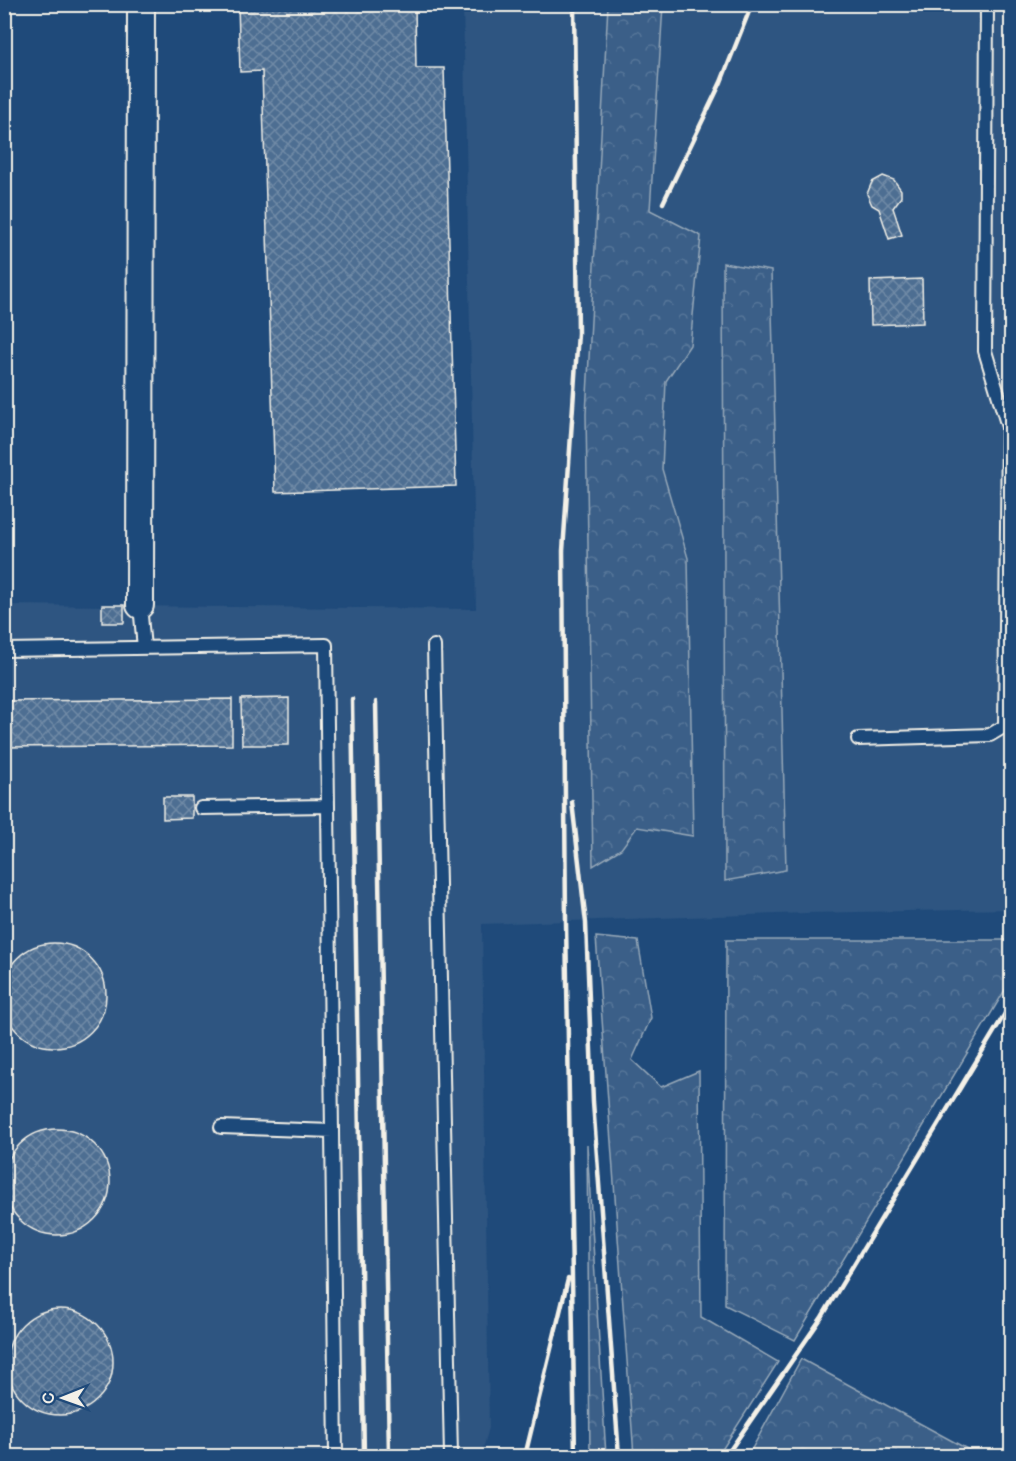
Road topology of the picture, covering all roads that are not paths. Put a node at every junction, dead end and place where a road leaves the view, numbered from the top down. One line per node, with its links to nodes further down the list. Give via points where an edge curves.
1 (141, 4): 3 (street)
2 (987, 4): 7 (lane, via 986,351 1008,427 1005,726 990,735)
3 (140, 605): 5 (lane)
4 (434, 646): 13 (lane)
5 (144, 648): 6 (lane); 8 (lane, via 326,645)
6 (4, 650)
7 (858, 739)
8 (328, 806): 9 (lane); 11 (lane)
9 (201, 808)
10 (221, 1127): 11 (lane)
11 (332, 1131): 12 (lane)
12 (336, 1456)
13 (450, 1456)

